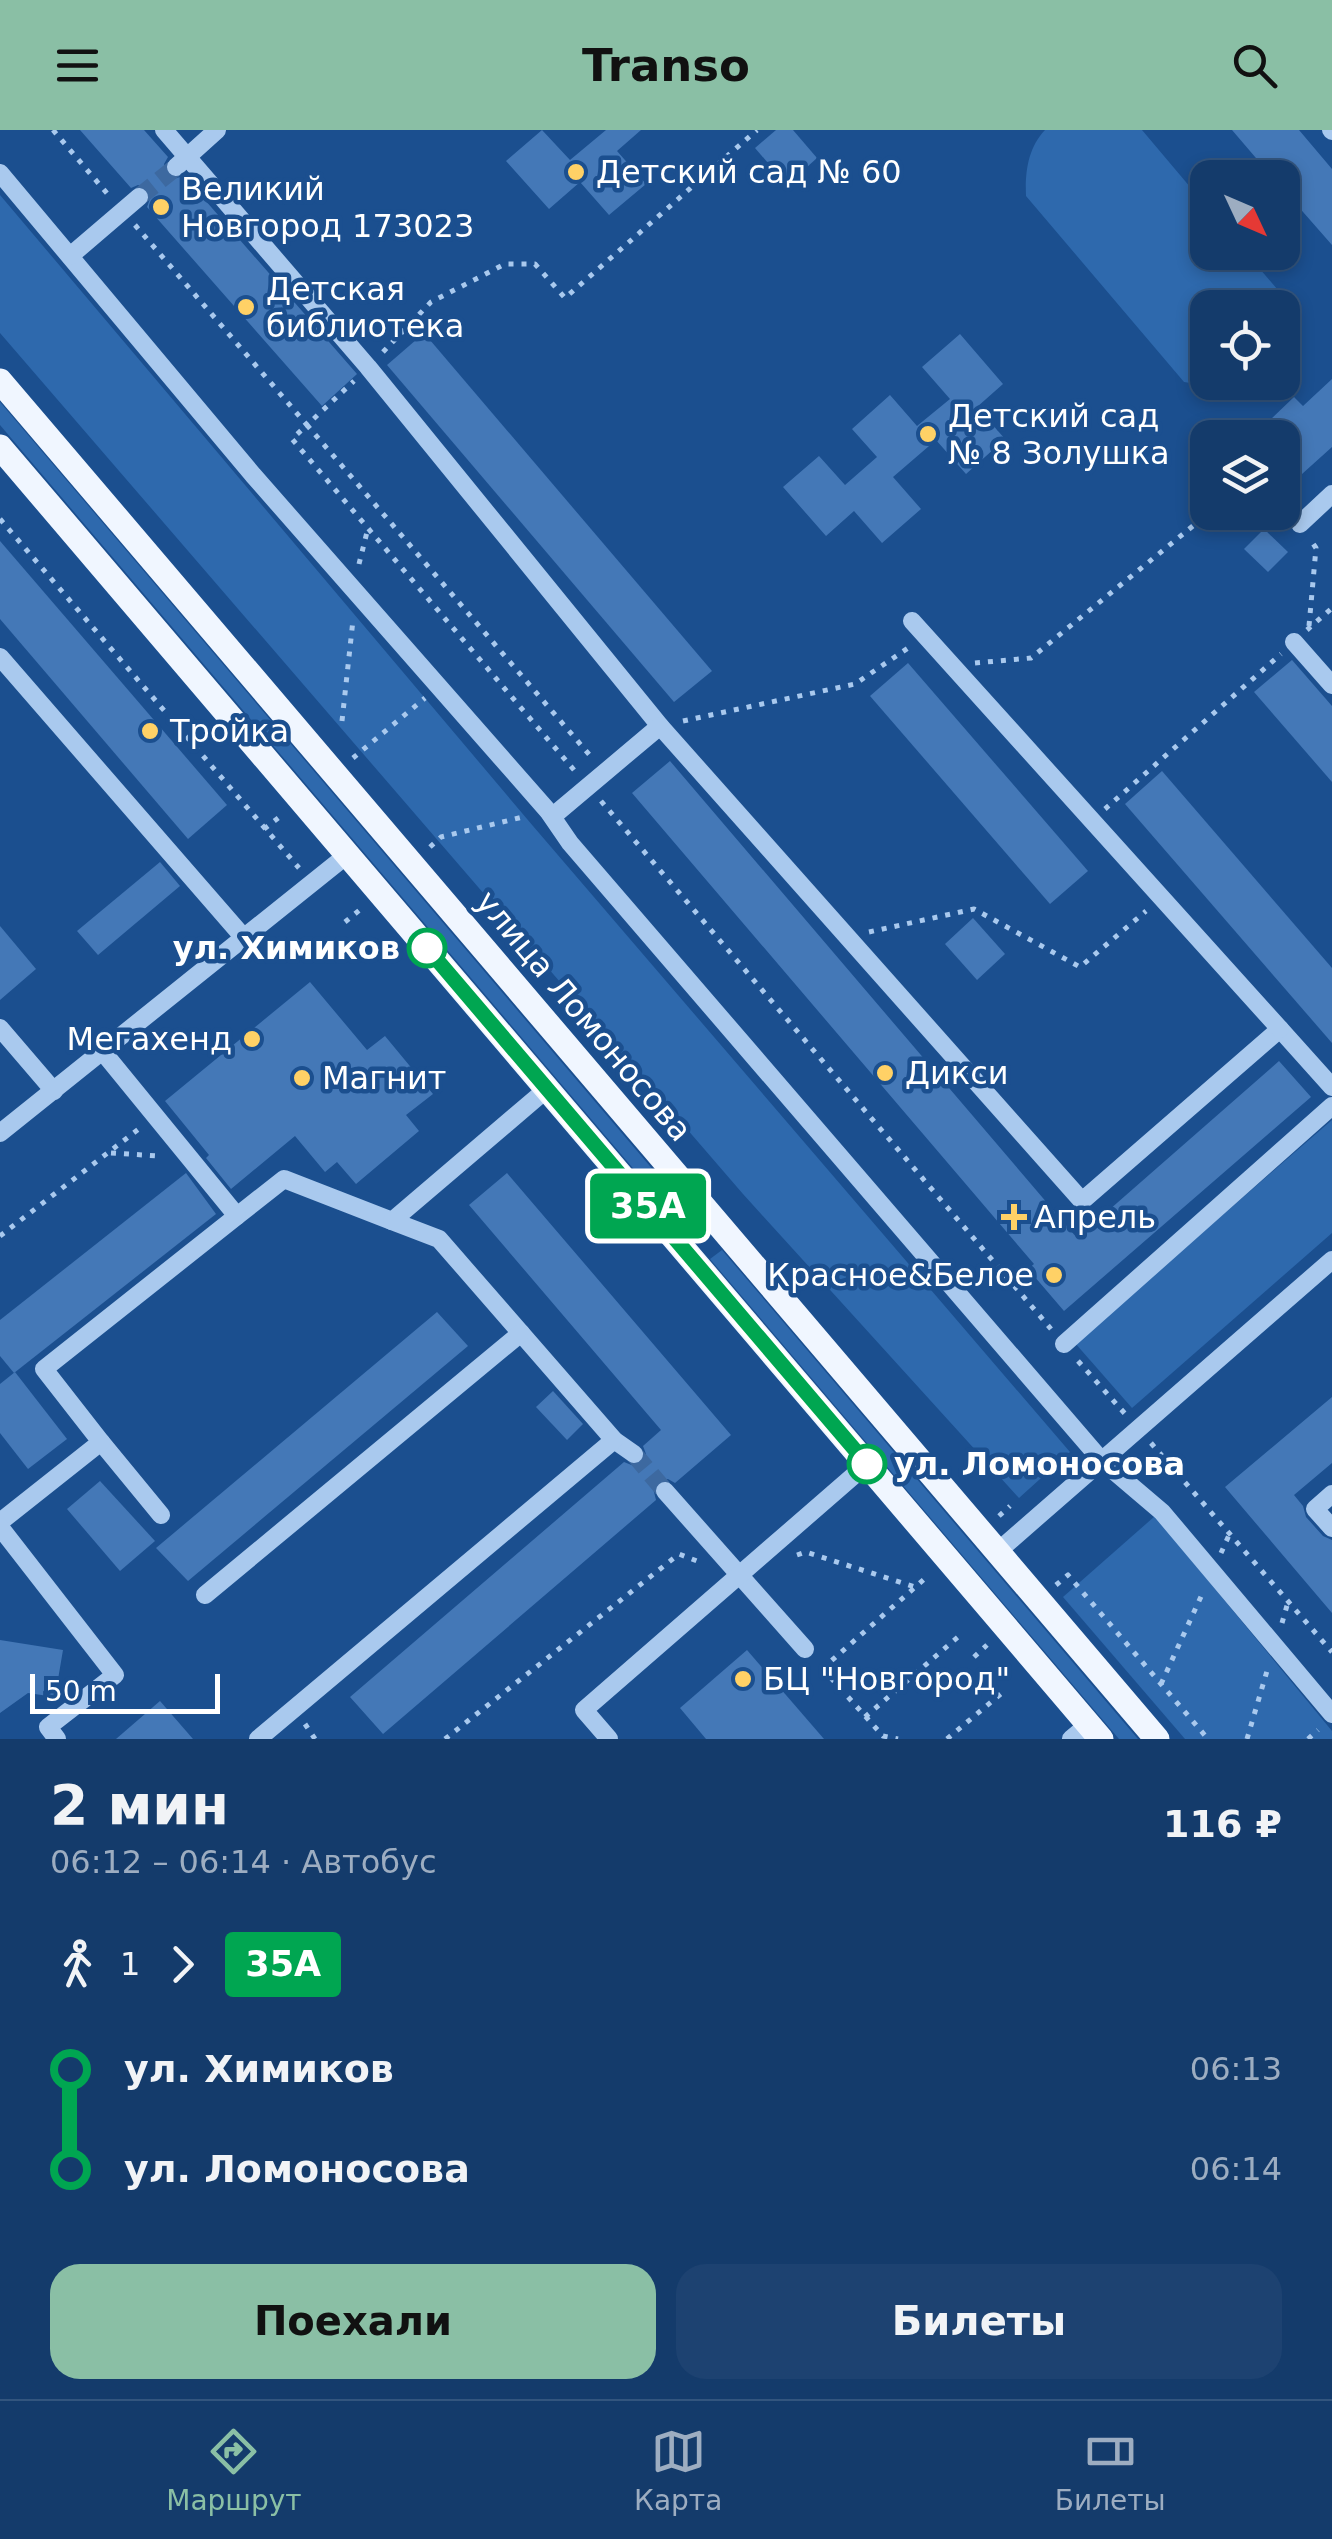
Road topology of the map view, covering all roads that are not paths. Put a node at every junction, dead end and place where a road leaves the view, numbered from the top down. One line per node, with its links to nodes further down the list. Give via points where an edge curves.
1 (164, 130): 3 (street)
2 (217, 130): 3 (street)
3 (182, 162): 15 (street, via 368,368)
4 (0, 173): 6 (street)
5 (139, 198): 6 (street)
6 (70, 256): 16 (street)
7 (0, 382): 28 (main road, улица Ломоносова)
8 (0, 447): 17 (main road)
9 (1332, 494): 10 (street)
10 (1300, 524)
11 (919, 628): 20 (street)
12 (1294, 642): 14 (street)
13 (0, 656): 18 (street)
14 (1332, 685)
15 (660, 726): 16 (street); 20 (street, via 1082,1202)
16 (551, 814): 37 (street)
17 (347, 855): 18 (street); 23 (main road)
18 (245, 938): 21 (street)
19 (0, 1028): 24 (street)
20 (1280, 1029): 22 (street)
21 (103, 1052): 24 (street); 27 (street)
22 (1332, 1087)
23 (548, 1088): 29 (street); 30 (main road)
24 (54, 1091): 26 (street)
25 (1332, 1106): 33 (street)
26 (0, 1133)
27 (237, 1216): 29 (street, via 284,1178); 35 (street, via 44,1369)
28 (713, 1218): 30 (main road); 44 (main road, улица Ломоносова)
29 (392, 1222): 32 (street, via 439,1239)
30 (681, 1246): 38 (main road)
31 (1332, 1260): 37 (street)
32 (521, 1332): 34 (street); 46 (street)
33 (1064, 1344)
34 (614, 1440): 36 (street); 51 (street)
35 (101, 1442): 41 (street); 42 (street)
36 (634, 1454)
37 (1102, 1461): 44 (street); 48 (street, via 1162,1512)
38 (867, 1464): 45 (street); 49 (main road)
39 (666, 1491): 45 (street)
40 (1332, 1494): 43 (street, via 1315,1509)
41 (162, 1516)
42 (0, 1524): 50 (street, via 116,1675 48,1727)
43 (1332, 1528)
44 (989, 1542): 53 (main road, улица Ломоносова)
45 (739, 1576): 47 (street); 52 (street, via 584,1710)
46 (205, 1595)
47 (805, 1649)
48 (1332, 1714)
49 (1087, 1734)
50 (56, 1739)
51 (258, 1739)
52 (609, 1739)
53 (1156, 1739)

